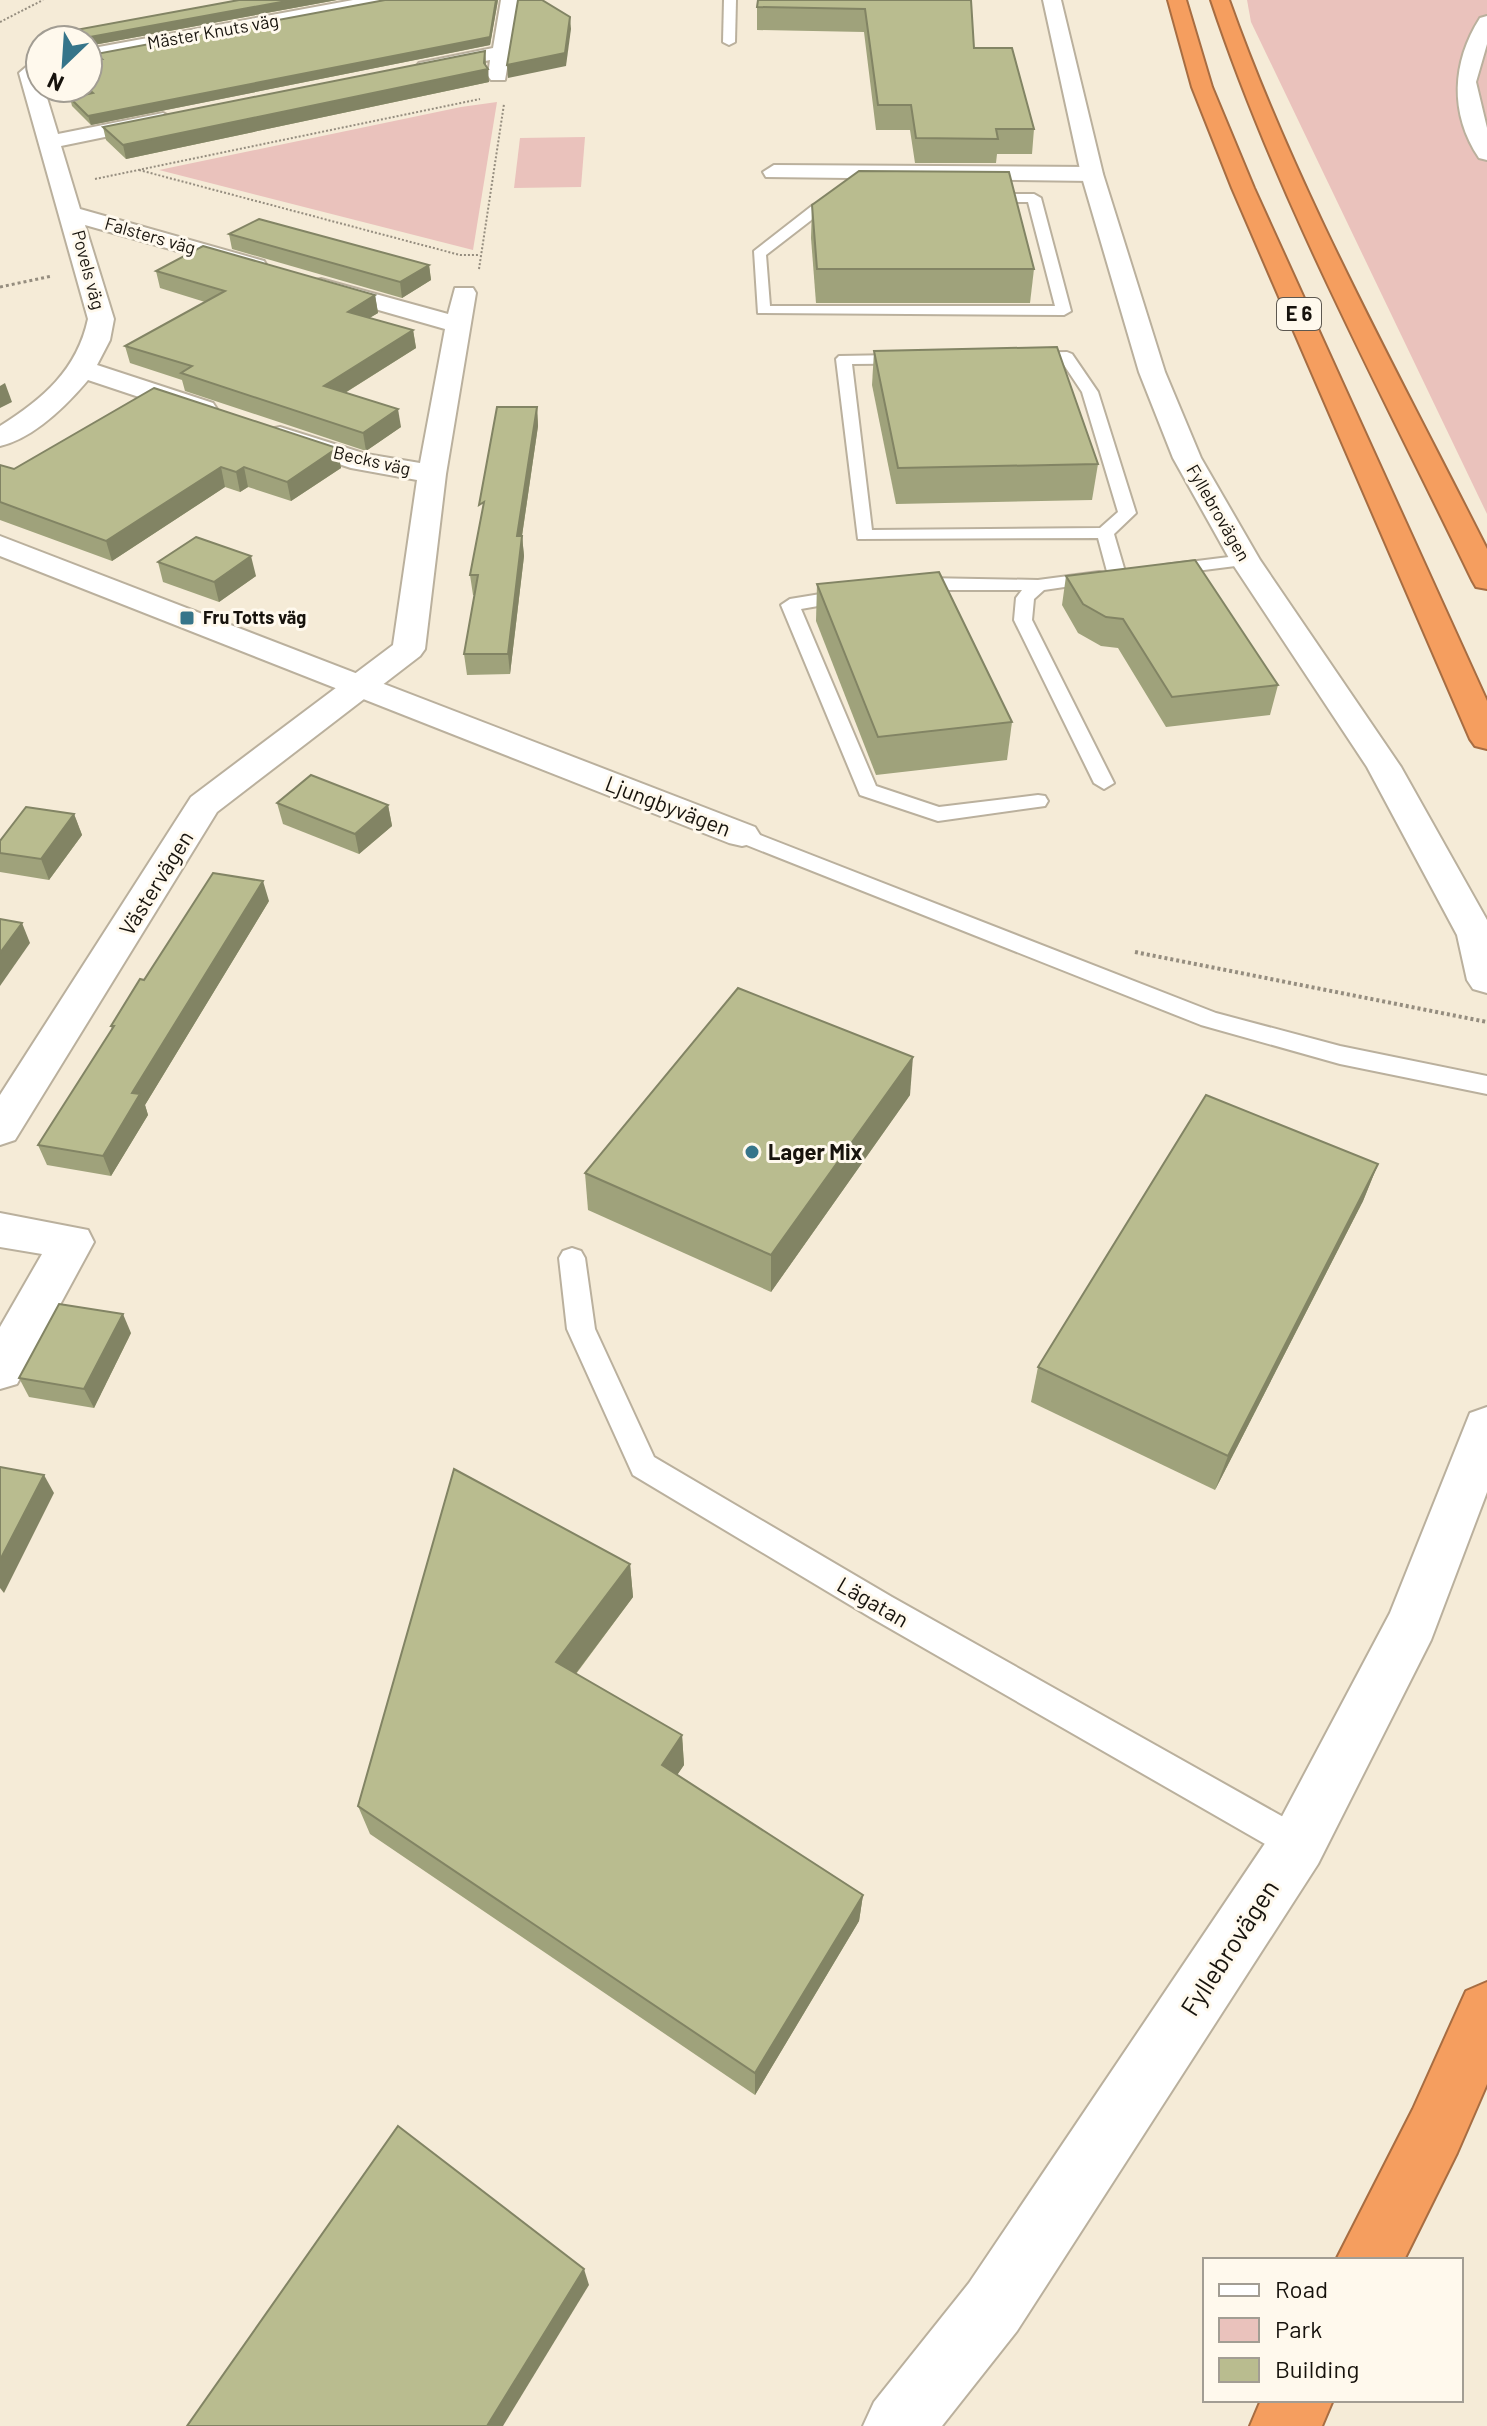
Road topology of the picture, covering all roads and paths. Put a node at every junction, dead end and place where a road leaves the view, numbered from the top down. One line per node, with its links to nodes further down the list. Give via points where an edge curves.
1 (43, 0): 8 (path)
2 (384, 0): 11 (street, Mäster Knuts väg)
3 (510, 0): 12 (street)
4 (730, 0): 10 (lane)
5 (1052, 0): 22 (street, Fyllebrovägen)
6 (1177, 0): 46 (highway, E 6, via 1202,87 1243,188)
7 (1220, 0): 41 (highway, E 6, via 1250,87 1294,187)
8 (0, 22)
9 (1487, 22): 19 (street, via 1465,85)
10 (729, 42)
11 (104, 52)
12 (502, 52): 13 (street); 14 (street)
13 (403, 72)
14 (498, 76): 15 (path, via 510,76)
15 (505, 97): 20 (path); 27 (path)
16 (38, 104): 18 (street, Povels väg)
17 (178, 116): 18 (street)
18 (49, 142): 23 (street, Povels väg)
19 (1487, 153)
20 (138, 169): 23 (path); 27 (path, via 445,251)
21 (774, 172): 22 (street, via 882,179)
22 (1092, 174): 39 (street, Fyllebrovägen, via 1152,372 1187,458)
23 (62, 186): 26 (street, Povels väg)
24 (856, 197): 25 (lane, via 818,208 759,254 763,310 1064,311 1034,198)
25 (973, 197)
26 (72, 214): 28 (street, Povels väg); 31 (street, Falsters väg)
27 (480, 255): 30 (path, via 476,288)
28 (88, 269): 29 (path); 32 (street, Povels väg, via 101,319 99,341)
29 (0, 287)
30 (464, 293): 31 (street)
31 (459, 325): 36 (street)
32 (85, 370): 33 (street); 35 (street, Povels väg, via 59,396)
33 (230, 418)
34 (259, 428): 36 (street, Becks väg, via 361,462)
35 (0, 438)
36 (432, 474): 45 (street, via 409,649)
37 (1105, 533): 37 (lane, via 864,535 844,359 1067,357 1090,392 1127,513); 40 (lane)
38 (0, 545): 45 (street, Ljungbyvägen)
39 (1245, 560): 40 (lane); 50 (street, Fyllebrovägen, via 1384,767 1476,935)
40 (1131, 574): 42 (lane)
41 (1487, 580)
42 (1038, 585): 43 (lane, via 925,583); 47 (lane, via 1025,598 1023,620)
43 (895, 588)
44 (865, 593): 48 (lane, via 790,605 867,790 938,814)
45 (364, 686): 49 (street, Ljungbyvägen); 54 (street, Västervägen, via 204,805)
46 (1487, 739)
47 (1104, 783)
48 (1038, 801)
49 (742, 835): 53 (lane, Ljungbyvägen, via 1209,1019 1340,1055)
50 (1487, 980)
51 (1361, 997): 52 (path)
52 (1487, 1022)
53 (1487, 1085)
54 (0, 1129)
55 (0, 1230): 57 (street, via 72,1242)
56 (572, 1258): 59 (lane, Lägatan, via 581,1329 643,1466)
57 (0, 1370)
58 (1487, 1427): 59 (street, Fyllebrovägen, via 1412,1623)
59 (1298, 1844): 63 (street, Fyllebrovägen, via 993,2307)
60 (1487, 2012): 61 (highway, via 1435,2131)
61 (1370, 2258)
62 (1298, 2402): 64 (highway)
63 (898, 2426)
64 (1285, 2426)

